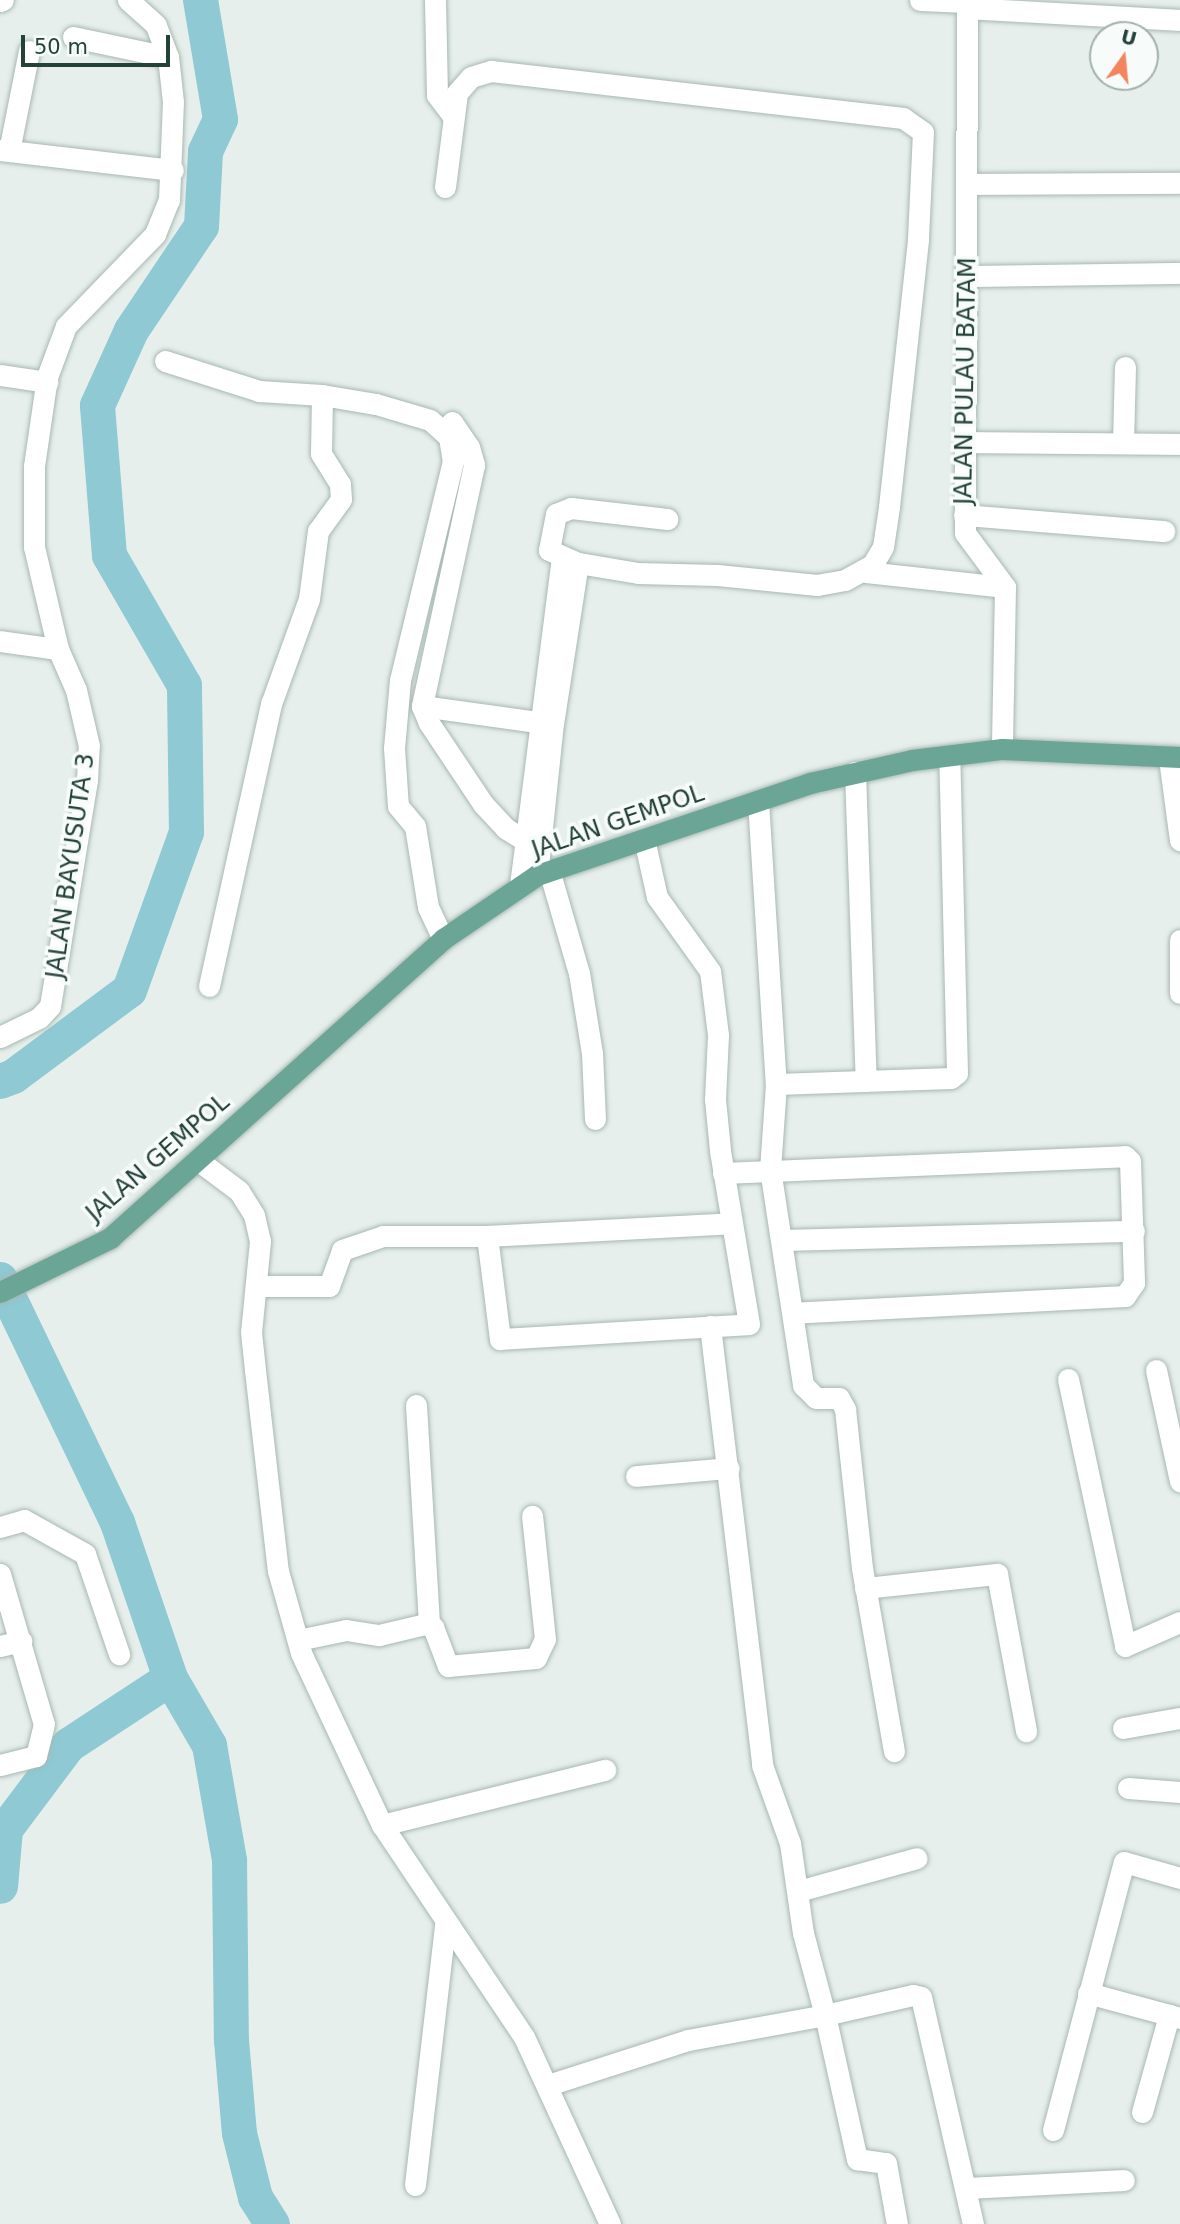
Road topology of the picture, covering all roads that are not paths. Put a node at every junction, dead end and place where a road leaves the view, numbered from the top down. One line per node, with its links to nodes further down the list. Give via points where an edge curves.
1 (128, 0): 8 (street, JALAN BAYUSUTA 3, via 156,25)
2 (435, 0): 9 (street, via 437,95)
3 (920, 0): 4 (street)
4 (967, 3): 5 (street); 13 (street, JALAN PULAU BATAM, via 964,105)
5 (1180, 20)
6 (73, 37): 8 (street)
7 (29, 51): 10 (street)
8 (168, 57): 11 (street, JALAN BAYUSUTA 3)
9 (453, 116): 14 (street); 30 (street, via 457,93 471,77 492,71 903,118 918,124 925,153 889,508 883,547)
10 (4, 150): 11 (street)
11 (173, 170): 20 (street, JALAN BAYUSUTA 3, via 169,200 155,234 66,326)
12 (1180, 183): 13 (street)
13 (969, 184): 16 (street, JALAN PULAU BATAM)
14 (445, 187)
15 (1180, 273): 16 (street)
16 (966, 276): 23 (street, JALAN PULAU BATAM)
17 (165, 361): 22 (street, via 259,391)
18 (1125, 367): 24 (street)
19 (0, 375): 20 (street)
20 (47, 382): 33 (street, JALAN BAYUSUTA 3, via 34,466 34,547)
21 (387, 390): 34 (street, via 395,401 433,412 455,425 474,465)
22 (322, 395): 45 (street, via 430,420 445,431 453,448 400,680 394,748 398,806 415,826 428,907); 47 (street, via 321,453 340,484 341,499 318,531 309,599 271,704)
23 (967, 442): 24 (street); 26 (street, JALAN PULAU BATAM)
24 (1123, 443): 25 (street)
25 (1180, 443)
26 (964, 515): 28 (street); 31 (street, JALAN PULAU BATAM, via 966,539)
27 (667, 519): 29 (street, via 564,510 556,514 549,550)
28 (1164, 531)
29 (570, 561): 30 (street, via 638,573 817,585); 35 (street)
30 (866, 572): 31 (street)
31 (1005, 587): 36 (street)
32 (0, 641): 33 (street)
33 (58, 649): 49 (street, JALAN BAYUSUTA 3, via 76,690 89,746 87,780 50,1006 39,1018)
34 (422, 706): 35 (street); 43 (street, via 483,804)
35 (546, 723): 43 (street); 44 (street)
36 (1002, 749): 37 (main road, JALAN GEMPOL); 38 (main road, JALAN GEMPOL)
37 (949, 756): 39 (main road, JALAN GEMPOL); 50 (street, via 958,1069 951,1078)
38 (1175, 757): 42 (street)
39 (855, 772): 40 (main road, JALAN GEMPOL); 50 (street)
40 (758, 801): 41 (main road, JALAN GEMPOL); 51 (street)
41 (644, 839): 44 (main road, JALAN GEMPOL); 55 (street, via 657,897 710,971 718,1035 715,1099)
42 (1180, 840)
43 (524, 841): 44 (street)
44 (535, 877): 45 (main road, JALAN GEMPOL); 52 (street, via 579,973 592,1053)
45 (443, 939): 53 (main road, JALAN GEMPOL)
46 (1180, 940): 48 (street)
47 (209, 986)
48 (1180, 993)
49 (0, 1037)
50 (866, 1081): 51 (street)
51 (776, 1084): 54 (street)
52 (595, 1119)
53 (199, 1161): 60 (street, via 239,1191 254,1215 260,1241); 61 (main road, JALAN GEMPOL, via 110,1238)
54 (770, 1169): 55 (street); 57 (street, via 1125,1156 1132,1167); 59 (street)
55 (723, 1173): 56 (street)
56 (731, 1223): 58 (street); 63 (street, via 749,1324)
57 (1134, 1231): 59 (street); 62 (street, via 1133,1283 1125,1296)
58 (487, 1237): 60 (street, via 383,1236 342,1250 329,1286); 63 (street, via 500,1339)
59 (784, 1240): 62 (street)
60 (256, 1286): 76 (street, via 251,1332 278,1572)
61 (0, 1292)
62 (794, 1313): 73 (street, via 807,1392 816,1398 835,1396 845,1409)
63 (710, 1326): 67 (street)
64 (1156, 1370): 69 (street)
65 (1068, 1379): 74 (street, via 1125,1646)
66 (416, 1405): 75 (street)
67 (729, 1468): 68 (street); 90 (street, via 762,1765 790,1843)
68 (636, 1476)
69 (1180, 1481)
70 (531, 1516): 75 (street, via 545,1639 540,1654 448,1666)
71 (0, 1527): 78 (street, via 24,1520 85,1554)
72 (0, 1574): 77 (street)
73 (865, 1588): 81 (street, via 997,1574); 82 (street)
74 (1180, 1622)
75 (429, 1625): 76 (street, via 379,1635 346,1630)
76 (298, 1640): 87 (street, via 321,1700)
77 (10, 1644): 83 (street, via 44,1724 36,1756)
78 (119, 1654)
79 (1180, 1718): 80 (street)
80 (1123, 1728)
81 (1026, 1731)
82 (894, 1751)
83 (0, 1765)
84 (605, 1770): 87 (street)
85 (1128, 1788): 86 (street)
86 (1180, 1792)
87 (382, 1825): 91 (street)
88 (917, 1858): 90 (street)
89 (1180, 1878): 92 (street, via 1124,1863)
90 (798, 1891): 93 (street, via 803,1933)
91 (445, 1924): 95 (street, via 524,2037); 99 (street)
92 (1088, 1993): 94 (street); 97 (street)
93 (825, 2015): 95 (street, via 688,2040); 100 (street, via 913,1994 921,1997); 102 (street, via 857,2159 886,2163)
94 (1174, 2016): 96 (street)
95 (548, 2085): 101 (street)
96 (1142, 2112)
97 (1053, 2130)
98 (1124, 2180): 100 (street)
99 (415, 2185)
100 (967, 2188): 103 (street)
101 (604, 2219)
102 (897, 2224)
103 (973, 2224)

